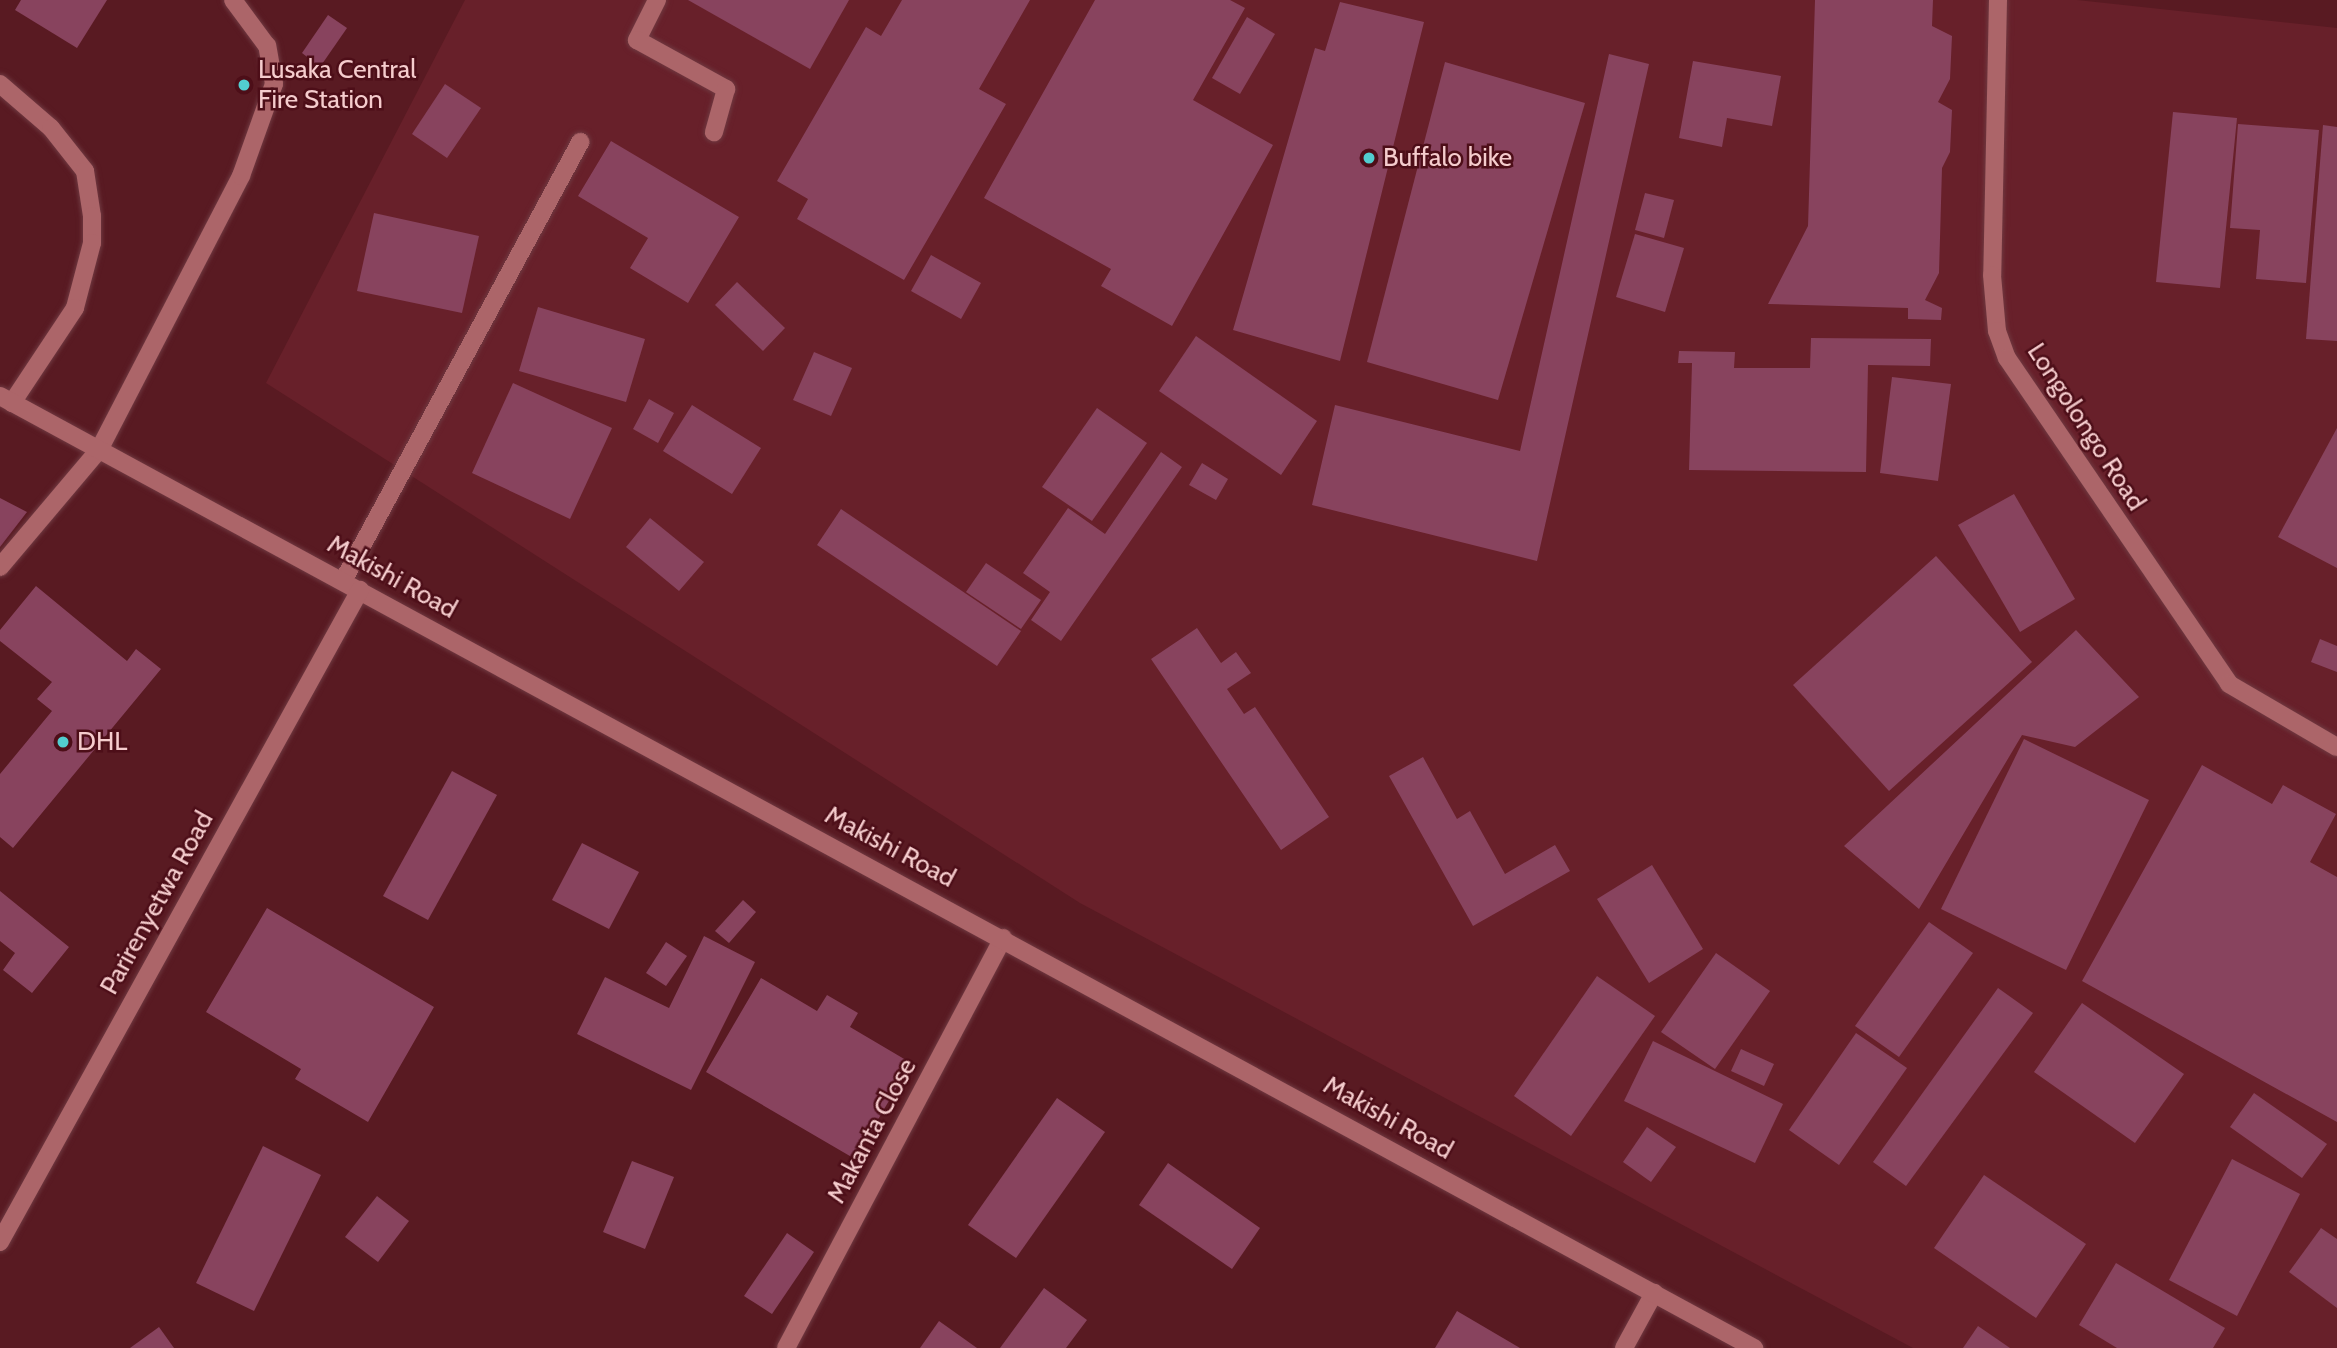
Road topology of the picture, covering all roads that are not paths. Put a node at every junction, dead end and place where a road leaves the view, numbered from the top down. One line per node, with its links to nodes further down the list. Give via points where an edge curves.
1 (233, 0): 8 (main road, via 267,46 274,84 241,176)
2 (657, 0): 5 (main road, via 636,40 726,89)
3 (1998, 0): 12 (main road, Longolongo Road, via 1992,275 1997,331 2007,358 2229,684)
4 (0, 84): 7 (main road, via 51,128 85,171 92,216 92,243 75,308)
5 (713, 132)
6 (580, 142): 10 (main road)
7 (6, 399): 8 (main road, Makishi Road)
8 (99, 450): 9 (main road); 10 (main road, Makishi Road)
9 (0, 567)
10 (344, 579): 11 (main road, Makishi Road)
11 (360, 590): 13 (main road, Makishi Road); 14 (main road, Parirenyetwa Road)
12 (2337, 747)
13 (1003, 938): 15 (main road, Makishi Road); 16 (main road, Makanta Close)
14 (0, 1242)
15 (1654, 1293): 17 (main road); 18 (main road, Makishi Road)
16 (786, 1348)
17 (1624, 1348)
18 (1754, 1348)

